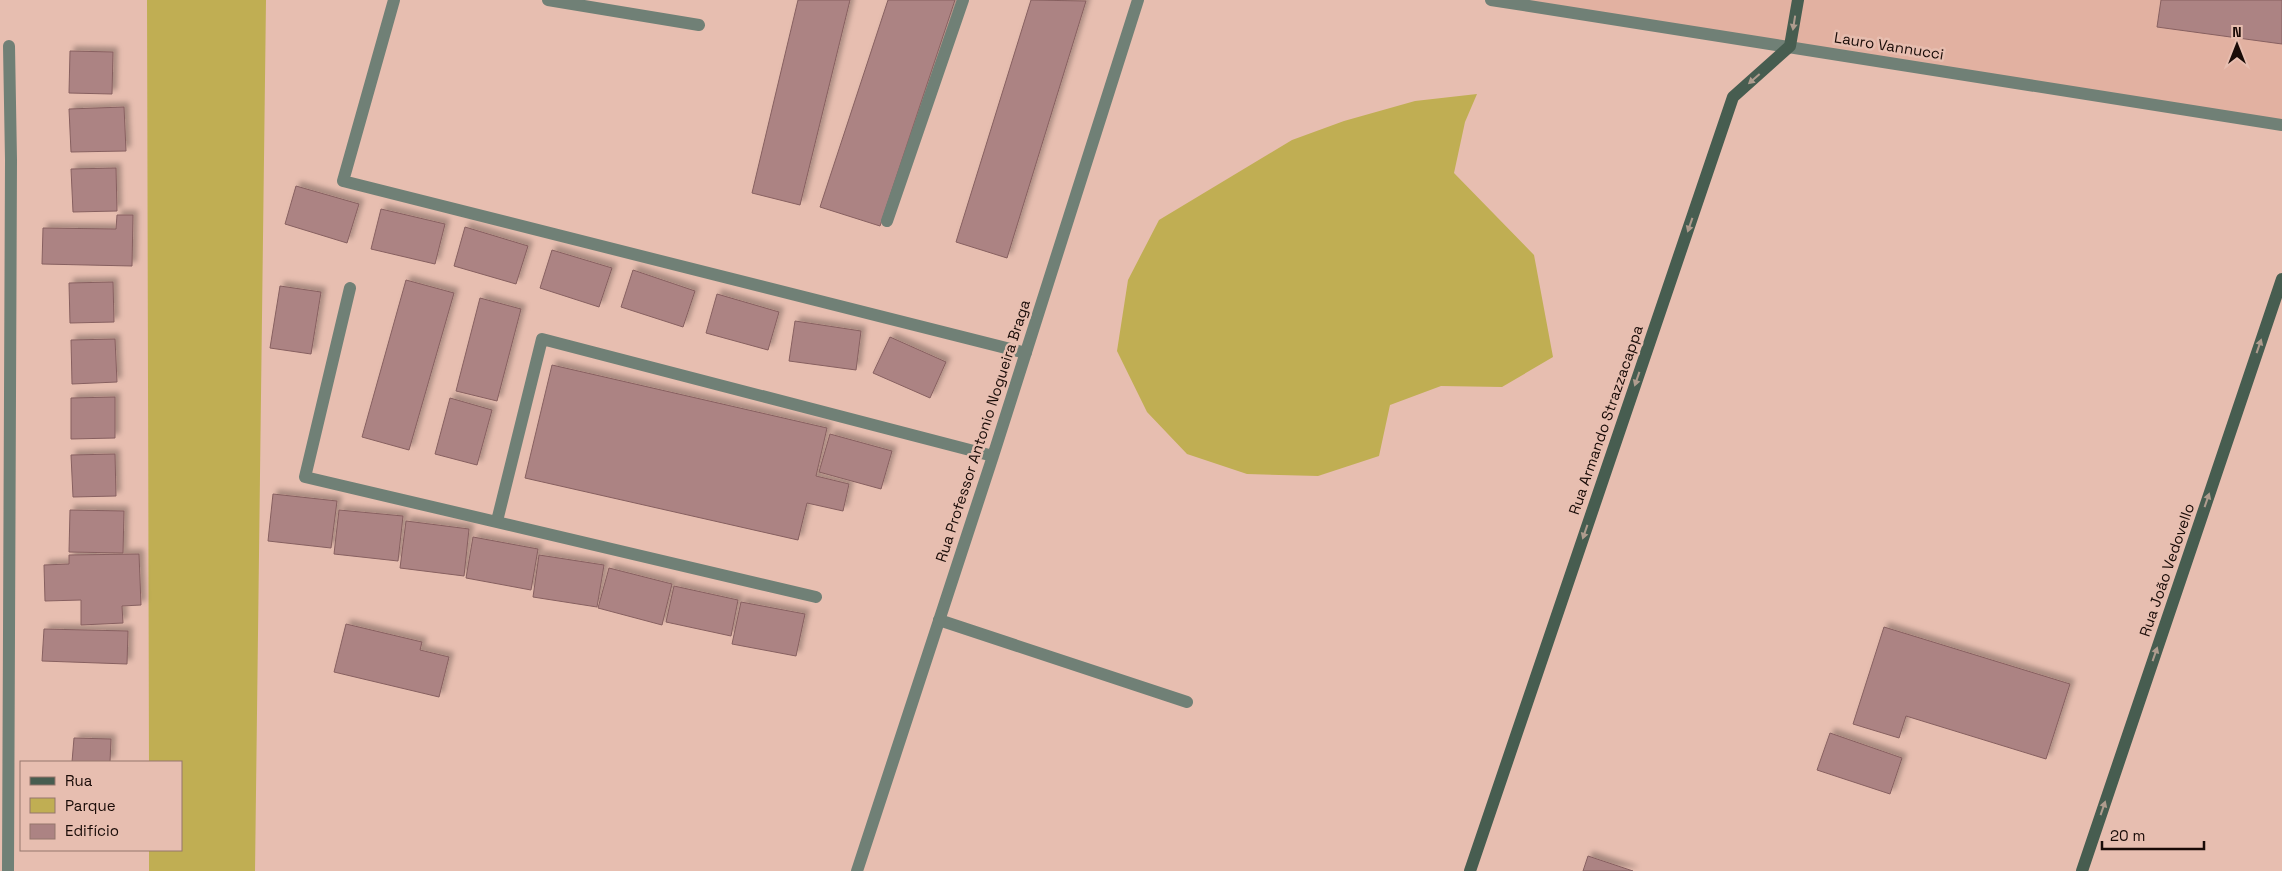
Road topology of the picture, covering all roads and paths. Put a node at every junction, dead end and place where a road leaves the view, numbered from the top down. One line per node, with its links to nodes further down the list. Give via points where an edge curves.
1 (394, 0): 15 (street, via 343,181)
2 (548, 0): 7 (street)
3 (963, 0): 12 (street)
4 (1138, 0): 15 (street, Rua Professor Antonio Nogueira Braga)
5 (1491, 0): 9 (street, Lauro Vannucci)
6 (1798, 0): 9 (main road, one-way to 9)
7 (699, 26)
8 (9, 46): 11 (street)
9 (1790, 46): 10 (street, Lauro Vannucci); 23 (main road, Rua Armando Strazzacappa, one-way to 23, via 1733,97)
10 (2282, 125)
11 (6, 160): 21 (street)
12 (887, 221)
13 (2282, 279): 24 (main road, Rua João Vedovello, one-way to 13)
14 (350, 288): 17 (street, via 305,477)
15 (1026, 353): 16 (street, Rua Professor Antonio Nogueira Braga)
16 (993, 456): 17 (street, via 542,339); 19 (street, Rua Professor Antonio Nogueira Braga)
17 (497, 522): 18 (street)
18 (816, 597)
19 (939, 620): 20 (street); 22 (street, Rua Professor Antonio Nogueira Braga)
20 (1187, 702)
21 (8, 871)
22 (857, 871)
23 (1470, 871)
24 (2082, 871)

